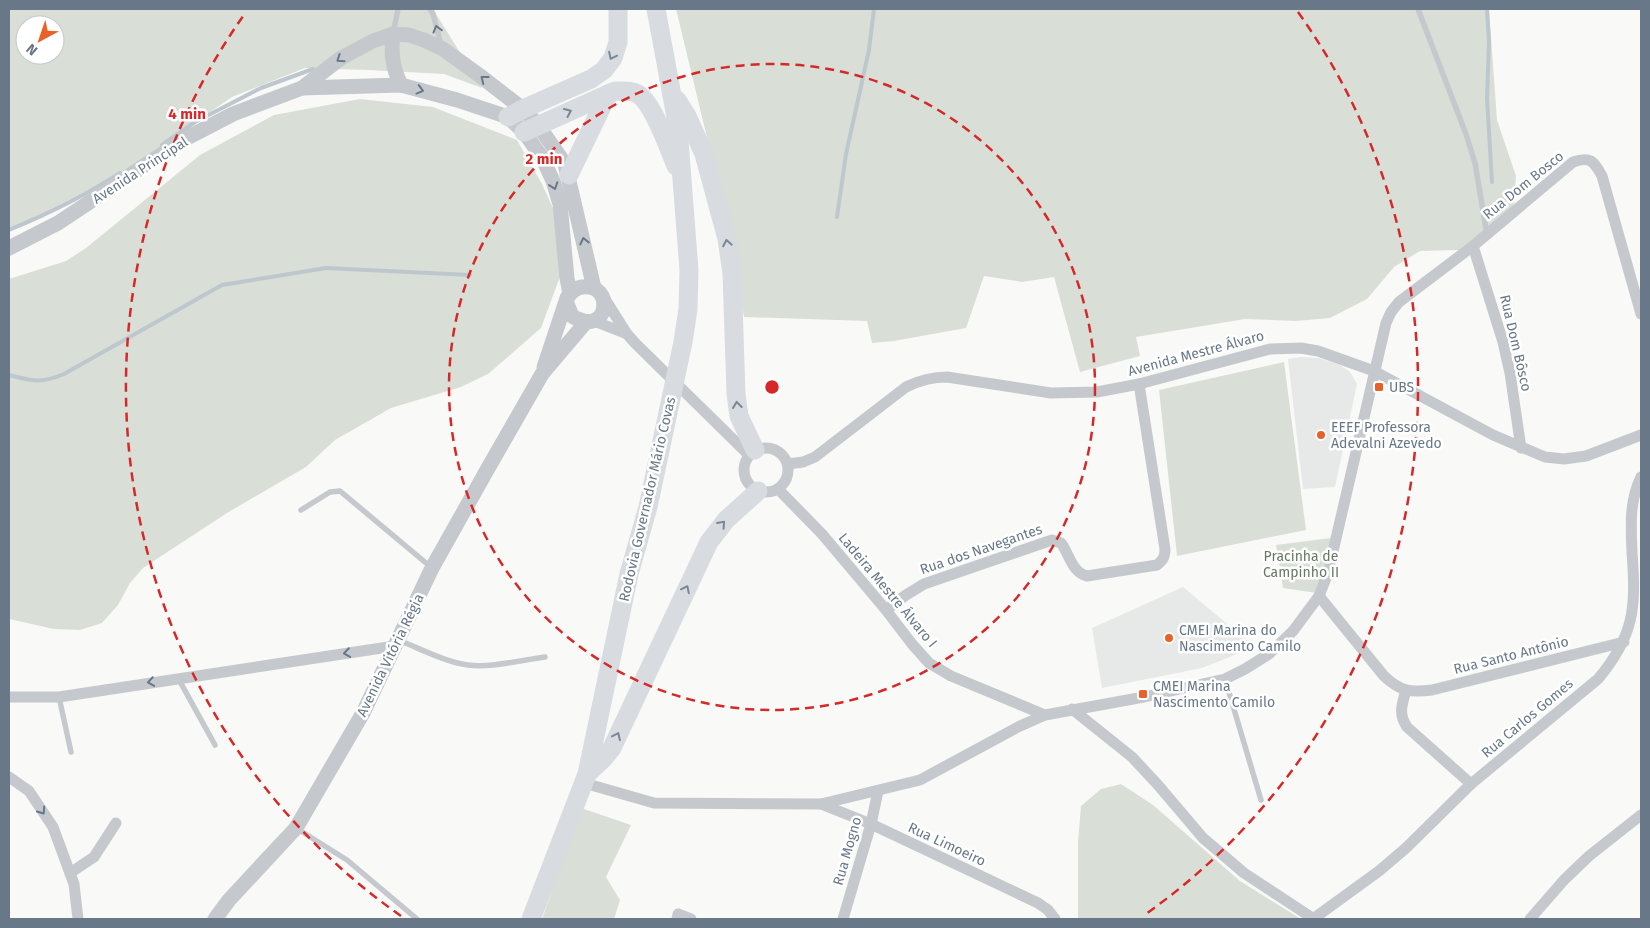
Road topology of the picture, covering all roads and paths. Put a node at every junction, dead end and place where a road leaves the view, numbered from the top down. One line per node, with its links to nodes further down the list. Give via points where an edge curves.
1 (398, 9): 6 (lane)
2 (430, 9): 7 (lane, one-way to 2)
3 (618, 9): 12 (main road, one-way to 12, via 618,42 613,58 604,70)
4 (656, 9): 10 (main road, Rodovia Governador Mário Covas)
5 (1418, 9): 16 (lane, via 1475,163)
6 (393, 34): 7 (street, Avenida Principal, via 409,35); 8 (street, via 393,65); 9 (street, Avenida Principal, one-way to 9, via 341,58)
7 (443, 49): 12 (street, Avenida Principal, one-way to 7, via 479,75)
8 (401, 85): 9 (street, Avenida Principal); 12 (street, Avenida Principal, one-way to 12)
9 (302, 88): 18 (street, Avenida Principal, via 207,126 58,223)
10 (672, 91): 15 (main road, Rodovia Governador Mário Covas); 30 (main road, one-way to 10, via 739,416 736,394 732,273 727,239 704,154 688,116)
11 (608, 94): 13 (main road, one-way to 11); 14 (main road); 15 (main road, via 628,91 640,95 651,108)
12 (515, 113): 13 (street)
13 (531, 129): 14 (street, via 560,154); 20 (street, one-way to 20, via 560,204)
14 (568, 174): 19 (street, one-way to 14)
15 (683, 180): 52 (main road, Rodovia Governador Mário Covas, via 689,270 683,342)
16 (1487, 234): 17 (street, Rua Dom Bosco); 21 (street, Rua Dom Bosco, via 1573,162 1589,160 1602,176)
17 (1473, 246): 25 (street, Rua Dom Bosco, via 1399,302 1391,312); 29 (street, Rua Dom Bôsco, via 1508,366)
18 (9, 248)
19 (598, 291): 20 (street, via 585,286 576,288); 23 (street, via 605,309 601,316); 24 (street)
20 (568, 297): 23 (street, via 572,316); 26 (street, Avenida Vitória Régia)
21 (1640, 301): 22 (street)
22 (1641, 314)
23 (590, 322): 24 (street); 26 (street, Avenida Vitória Régia)
24 (627, 334): 30 (street, via 724,431)
25 (1374, 371): 27 (street, Avenida Mestre Álvaro, via 1318,351 1288,347); 29 (street, Avenida Mestre Álvaro); 37 (street, Rua Dom Bosco, via 1328,573)
26 (542, 374): 36 (street, Avenida Vitória Régia)
27 (1139, 384): 31 (street, Avenida Mestre Álvaro, via 1097,392 1058,393 933,377 906,387 815,457); 38 (street, Rua dos Navegantes, via 1166,549 1163,560 1157,565 1087,576 1076,570 1061,543 1052,540 924,584)
28 (1641, 435): 29 (street, Avenida Mestre Álvaro, via 1586,456 1564,459 1546,458)
29 (1521, 448)
30 (751, 452): 31 (street, via 772,448 779,451); 34 (street, via 743,473 749,485)
31 (788, 464): 33 (street, via 787,477)
32 (1641, 477): 39 (street, Rua Carlos Gomes, via 1631,506 1634,601)
33 (778, 489): 34 (street); 38 (street, Ladeira Mestre Álvaro I, via 822,534)
34 (758, 491): 52 (main road, one-way to 34, via 612,748 709,542 726,520)
35 (301, 510): 36 (lane, via 330,492 340,491)
36 (432, 568): 40 (street, Avenida Vitória Régia)
37 (1319, 596): 43 (street, Rua Dom Bosco, via 1293,631 1269,654); 44 (street, via 1384,676 1394,686)
38 (886, 610): 48 (street, Ladeira Mestre Álvaro I, via 929,663 951,676)
39 (1624, 642): 44 (street, Rua Santo Antônio, via 1432,690); 53 (street, Rua Carlos Gomes, via 1598,679)
40 (396, 643): 41 (lane, via 468,666); 42 (street, one-way to 42); 60 (street, Avenida Vitória Régia, via 363,713)
41 (545, 657)
42 (178, 678): 46 (street, one-way to 46); 49 (lane)
43 (1226, 678): 47 (street, Rua Dom Bosco, via 1144,698); 55 (lane)
44 (1406, 690): 53 (street, via 1401,719 1406,728)
45 (9, 697): 46 (street)
46 (59, 697): 50 (lane)
47 (1072, 709): 48 (street, Rua Dom Bosco); 70 (street, via 1132,757 1203,838 1244,873)
48 (1045, 715): 54 (street, Rua Dom Bosco, via 920,780)
49 (215, 745)
50 (72, 752)
51 (9, 776): 61 (street, one-way to 61, via 29,791 53,827)
52 (586, 778): 56 (street, via 654,803); 66 (main road, Rodovia Governador Mário Covas)
53 (1471, 784): 70 (street, Rua Carlos Gomes, via 1406,848)
54 (878, 791): 56 (street, Rua Dom Bosco); 59 (street, Rua Mogno)
55 (1261, 800)
56 (822, 804): 59 (street, Rua Limoeiro)
57 (1641, 816): 71 (street, via 1564,880)
58 (116, 823): 61 (street, via 94,857)
59 (871, 824): 68 (street, Rua Mogno); 69 (street, Rua Limoeiro, via 1038,903)
60 (296, 828): 64 (street, Avenida Vitória Régia); 65 (lane, via 347,860)
61 (70, 873): 63 (street)
62 (678, 917): 67 (street)
63 (78, 919)
64 (215, 919)
65 (417, 919)
66 (531, 919)
67 (691, 919)
68 (843, 919)
69 (1055, 919)
70 (1313, 919)
71 (1530, 919)

